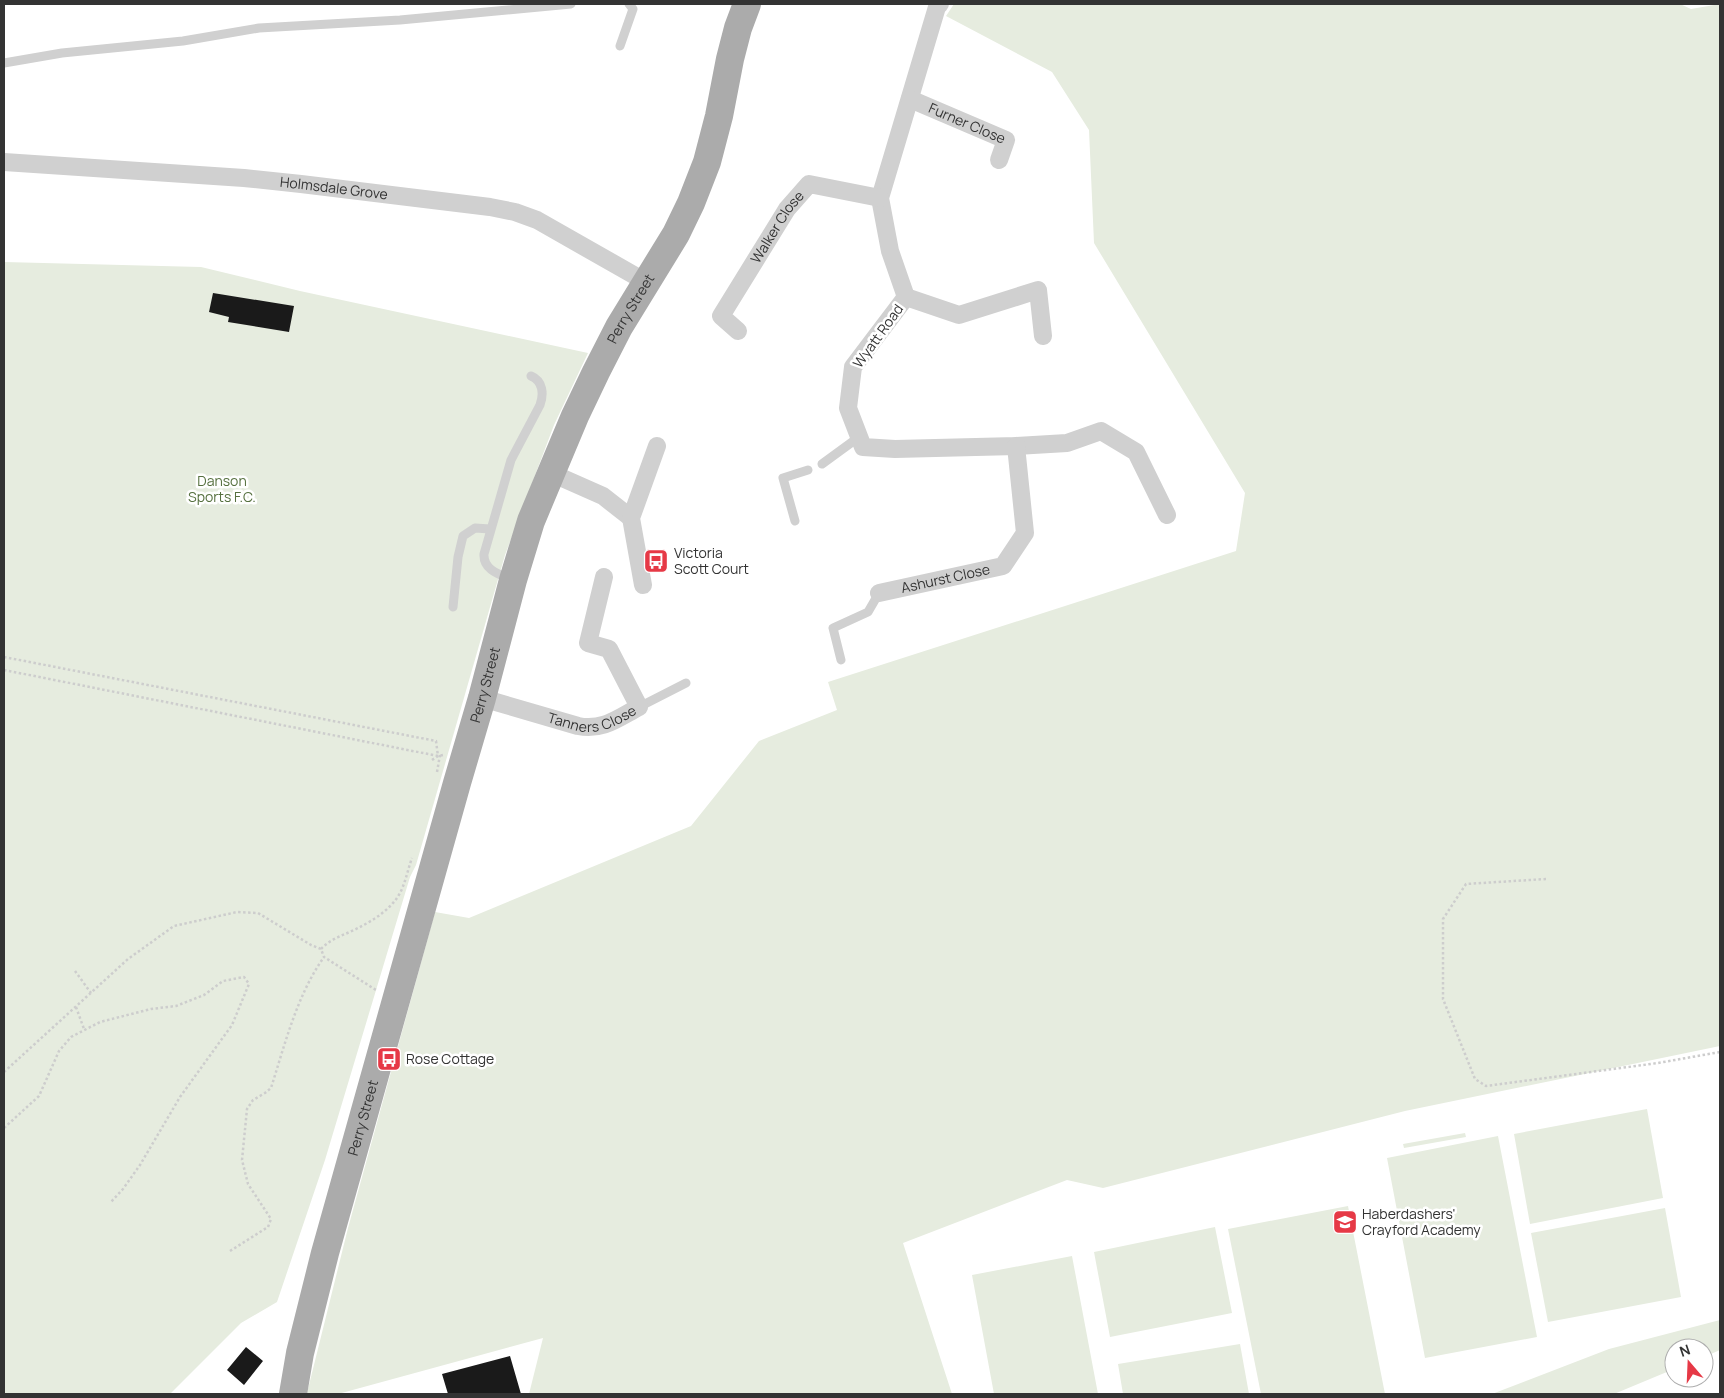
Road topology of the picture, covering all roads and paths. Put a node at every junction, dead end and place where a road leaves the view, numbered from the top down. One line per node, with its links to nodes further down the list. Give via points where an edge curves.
1 (571, 4): 6 (lane, via 400,20 259,28 183,41 62,53)
2 (629, 4): 5 (lane, via 633,9)
3 (747, 4): 11 (main road, Perry Street, via 738,28 707,162 676,234)
4 (940, 4): 7 (street, Wyatt Road)
5 (620, 46)
6 (4, 63)
7 (910, 99): 8 (street, Furner Close, via 1006,140); 10 (street, Wyatt Road)
8 (999, 160)
9 (4, 162): 11 (street, Holmsdale Grove, via 263,180 490,207 537,220)
10 (880, 198): 12 (street, Wyatt Road, via 890,251); 13 (street, Walker Close, via 810,184 787,209 721,316)
11 (646, 282): 21 (main road, Perry Street, via 596,372)
12 (906, 297): 14 (street, via 959,314 1038,290); 16 (street, Wyatt Road, via 853,367 848,408)
13 (738, 332)
14 (1043, 336)
15 (531, 376): 25 (lane, via 542,386 543,397 510,460)
16 (859, 437): 18 (street, via 863,448); 19 (lane)
17 (657, 446): 23 (street)
18 (1016, 446): 22 (street, via 1067,443 1100,431 1136,452); 29 (street, Ashurst Close, via 1025,533 1002,566)
19 (822, 464)
20 (808, 470): 24 (lane, via 783,478)
21 (551, 473): 23 (street, via 603,496); 27 (main road, Perry Street)
22 (1167, 515)
23 (631, 518): 28 (street)
24 (795, 521)
25 (490, 530): 27 (lane, via 484,554 486,565); 30 (lane, via 475,528 463,536)
26 (604, 577): 36 (street, Tanners Close, via 588,643 608,649)
27 (512, 580): 35 (main road, Perry Street)
28 (643, 586)
29 (879, 593): 32 (lane, via 868,612 833,628)
30 (452, 607)
31 (4, 657): 37 (path, via 436,741)
32 (841, 660)
33 (4, 670): 37 (path)
34 (686, 683): 36 (lane)
35 (482, 698): 36 (street, Tanners Close, via 591,728 605,725); 45 (main road, Perry Street)
36 (639, 708)
37 (438, 756): 38 (path)
38 (432, 760)
39 (1546, 879): 48 (path, via 1466,884 1443,919 1443,999 1475,1078 1486,1086)
40 (404, 882): 41 (path, via 397,898 382,913)
41 (321, 949): 42 (path); 44 (path, via 258,913 237,912 174,926 128,959)
42 (324, 957): 45 (path, via 372,988); 52 (path, via 295,1014 271,1088 253,1100 247,1109 242,1160 248,1184 271,1219 268,1227)
43 (74, 971): 44 (path)
44 (91, 993): 46 (path)
45 (397, 997): 53 (main road, Perry Street, via 325,1253)
46 (76, 1007): 47 (path); 49 (path)
47 (84, 1029): 50 (path, via 59,1051 39,1096); 51 (path, via 143,1011 176,1006 204,995 223,981 244,977 249,984 232,1025 180,1097 140,1165)
48 (1720, 1052)
49 (4, 1072)
50 (4, 1128)
51 (110, 1203)
52 (230, 1251)
53 (293, 1394)

